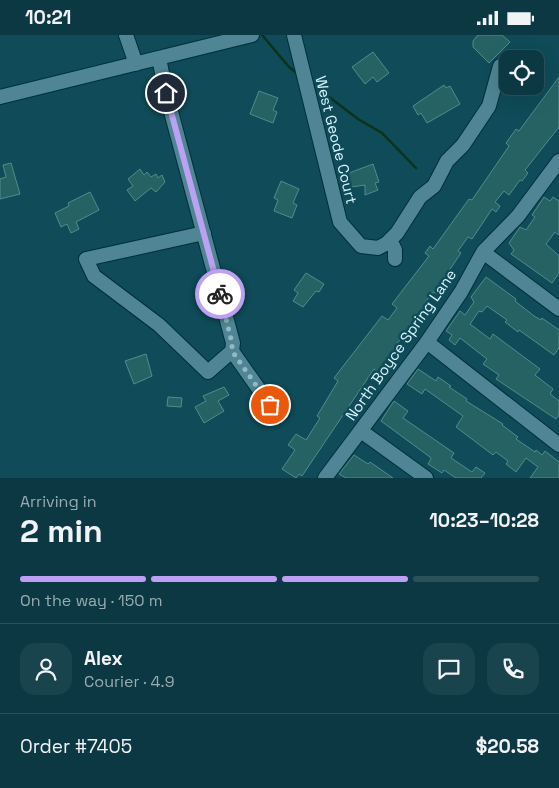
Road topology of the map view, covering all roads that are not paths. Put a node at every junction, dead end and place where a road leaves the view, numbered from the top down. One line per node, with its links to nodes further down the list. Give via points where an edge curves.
1 (126, 35): 5 (street)
2 (294, 35): 10 (street, West Geode Court, via 340,222 361,246 378,248)
3 (244, 36): 4 (street)
4 (159, 58): 5 (street); 9 (street)
5 (136, 64): 7 (street)
6 (499, 70): 10 (street, via 489,106 463,145 447,161 434,186 420,197)
7 (0, 97)
8 (556, 170): 11 (street, North Boyce Spring Lane)
9 (204, 233): 15 (street); 15 (street, via 86,259 94,276 159,325 208,372)
10 (390, 240): 12 (street)
11 (483, 252): 13 (street); 14 (street, North Boyce Spring Lane, via 462,292)
12 (395, 259)
13 (559, 309)
14 (427, 342): 17 (street, North Boyce Spring Lane); 18 (street)
15 (232, 351): 16 (street, via 270,405)
16 (282, 413)
17 (361, 431): 19 (street, North Boyce Spring Lane); 20 (street)
18 (559, 445)
19 (325, 478)
20 (426, 478)

